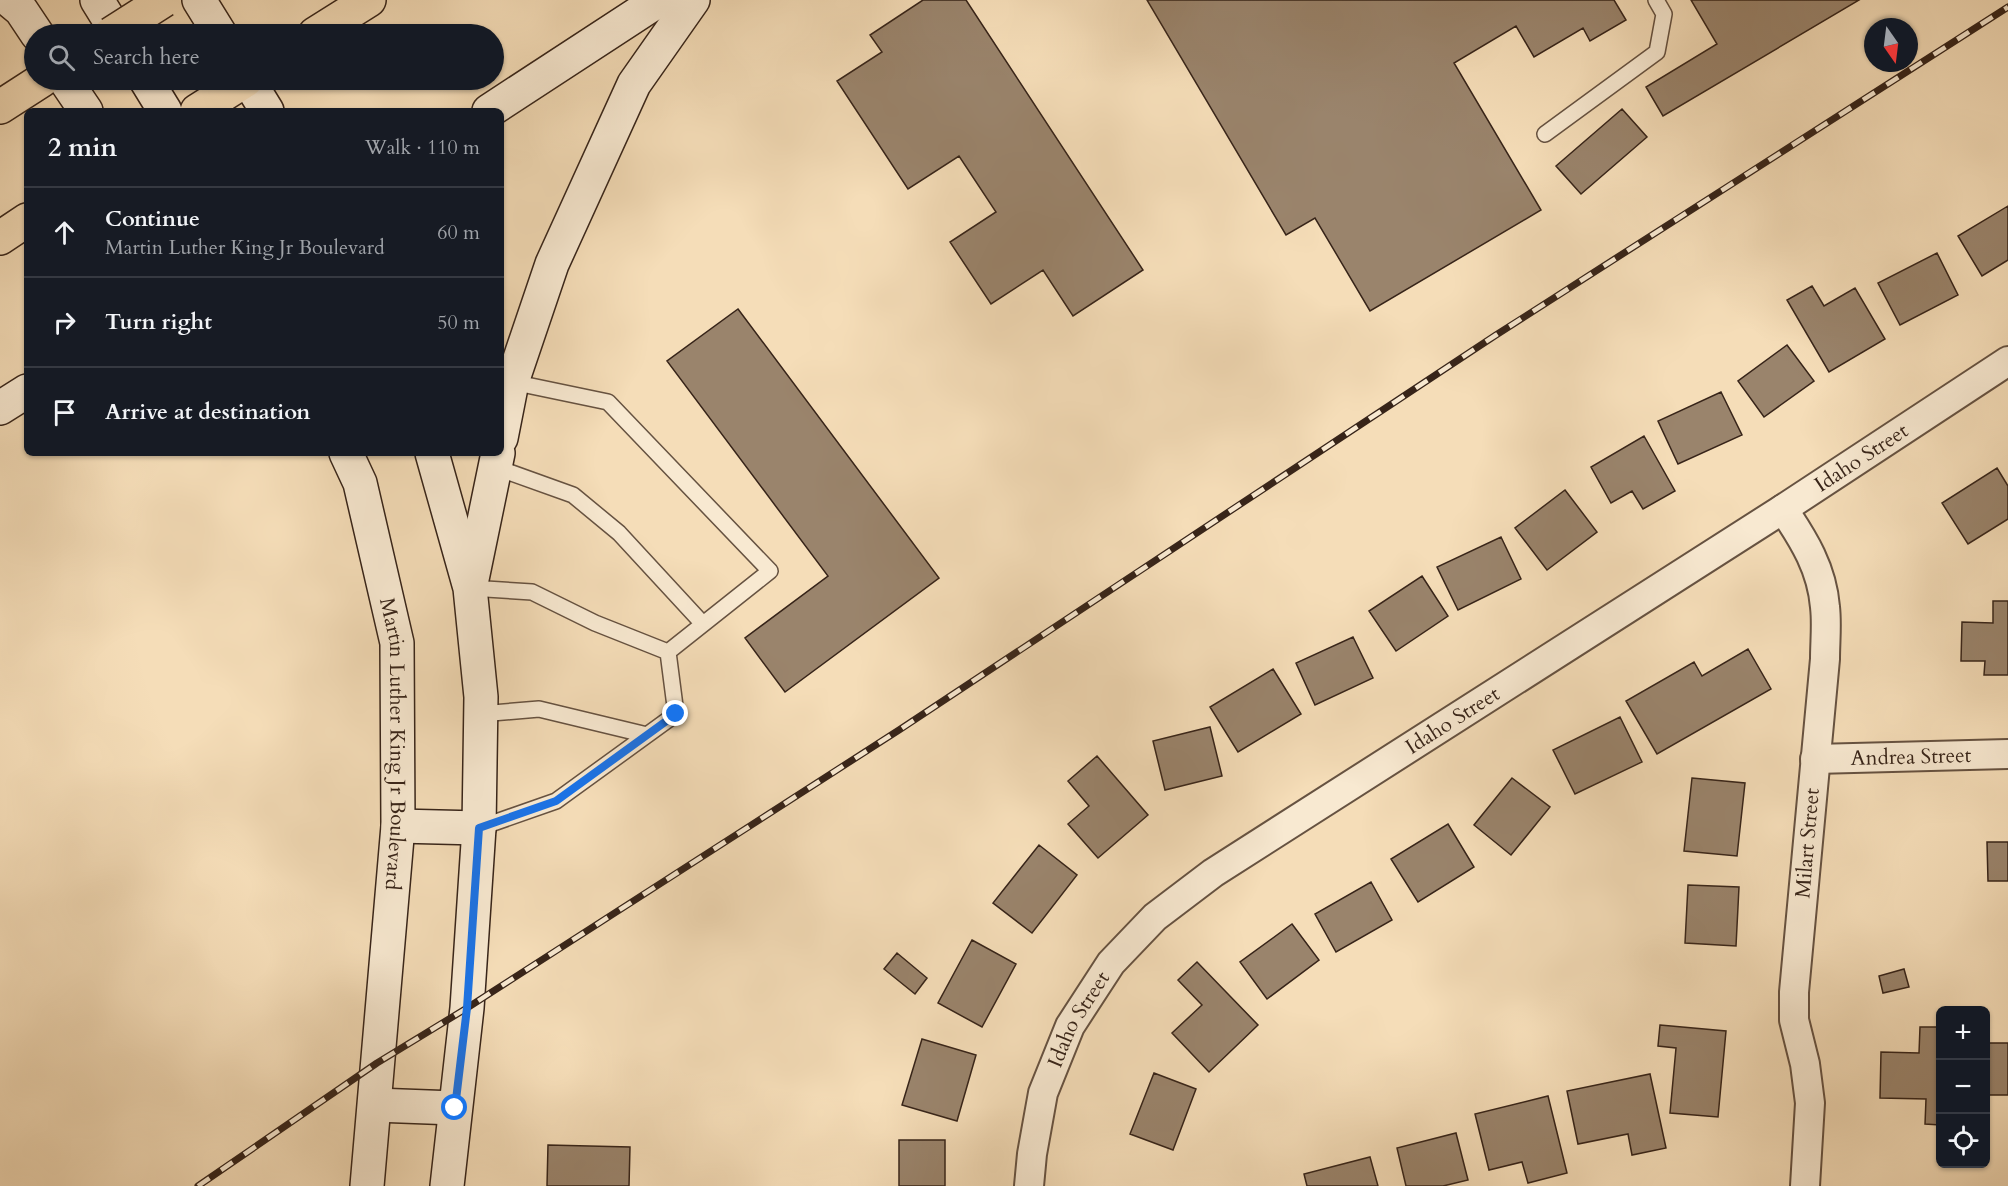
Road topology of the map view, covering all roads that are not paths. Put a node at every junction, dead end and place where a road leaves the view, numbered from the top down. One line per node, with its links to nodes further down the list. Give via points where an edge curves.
1 (9, 0): 9 (main road)
2 (97, 0): 10 (main road)
3 (164, 0): 11 (highway, bridge)
4 (199, 0): 12 (main road)
5 (369, 0): 13 (highway)
6 (659, 0): 24 (main road)
7 (693, 0): 29 (main road, via 634,84 552,264)
8 (1656, 0): 25 (lane, via 1664,14 1657,52)
9 (30, 24)
10 (112, 24)
11 (127, 24)
12 (214, 24)
13 (332, 24)
14 (26, 90): 19 (highway)
15 (72, 90): 20 (main road)
16 (152, 90): 21 (main road)
17 (231, 90): 22 (highway)
18 (253, 90): 23 (main road)
19 (0, 107)
20 (84, 108)
21 (163, 108)
22 (202, 108)
23 (265, 108)
24 (494, 108)
25 (1545, 134)
26 (24, 222): 27 (highway)
27 (0, 237)
28 (2008, 361): 39 (street, Idaho Street)
29 (513, 382): 33 (main road); 41 (lane, via 608,402 770,571)
30 (24, 393): 31 (main road)
31 (0, 408)
32 (24, 415): 34 (main road)
33 (504, 425)
34 (0, 430)
35 (347, 456): 47 (main road, Martin Luther King Jr Boulevard, via 360,483 397,644)
36 (433, 456): 40 (main road)
37 (497, 456): 40 (main road)
38 (503, 456): 41 (lane, via 573,495 619,533)
39 (1783, 509): 46 (street, Milart Street, via 1819,572 1826,608); 53 (street, Idaho Street, via 1213,873 1155,917 1111,963 1070,1026 1043,1093)
40 (470, 588): 42 (lane, via 532,592); 43 (main road)
41 (703, 624): 42 (lane)
42 (668, 652): 44 (lane, via 676,714)
43 (480, 714): 44 (lane, via 539,709); 48 (main road)
44 (647, 735): 48 (lane, via 556,801)
45 (2008, 754): 46 (street, Andrea Street)
46 (1815, 759): 54 (street, Milart Street, via 1794,992 1794,1020 1810,1103)
47 (398, 826): 48 (main road); 49 (main road, Martin Luther King Jr Boulevard)
48 (479, 828): 50 (main road, via 467,1008)
49 (375, 1105): 50 (main road); 51 (main road, Martin Luther King Jr Boulevard)
50 (455, 1108): 52 (main road)
51 (367, 1186)
52 (447, 1186)
53 (1029, 1186)
54 (1805, 1186)

